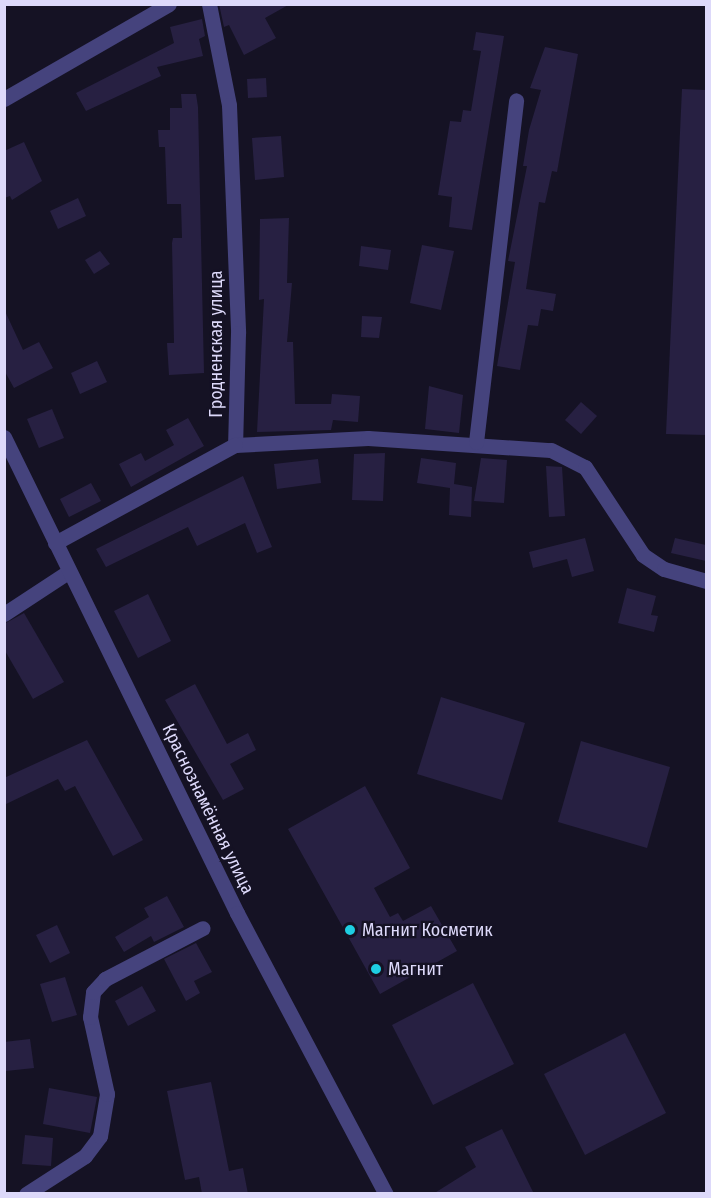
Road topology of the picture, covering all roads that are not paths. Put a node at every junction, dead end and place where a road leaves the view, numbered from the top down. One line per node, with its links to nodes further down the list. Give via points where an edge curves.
1 (169, 4): 3 (street)
2 (209, 4): 7 (street, Гродненская улица, via 229,105 238,333)
3 (4, 99)
4 (516, 100): 6 (street)
5 (4, 437): 8 (street, Краснознамённая улица)
6 (476, 442): 7 (street, via 368,438); 10 (street, via 551,450 585,467 643,555 664,569)
7 (235, 446): 8 (street)
8 (55, 543): 9 (street, Краснознамённая улица)
9 (68, 572): 11 (street); 14 (street, Краснознамённая улица, via 237,913)
10 (706, 581)
11 (4, 614)
12 (203, 928): 13 (street, via 112,975 93,992 90,1017 108,1094 100,1136 85,1156)
13 (26, 1194)
14 (386, 1194)

